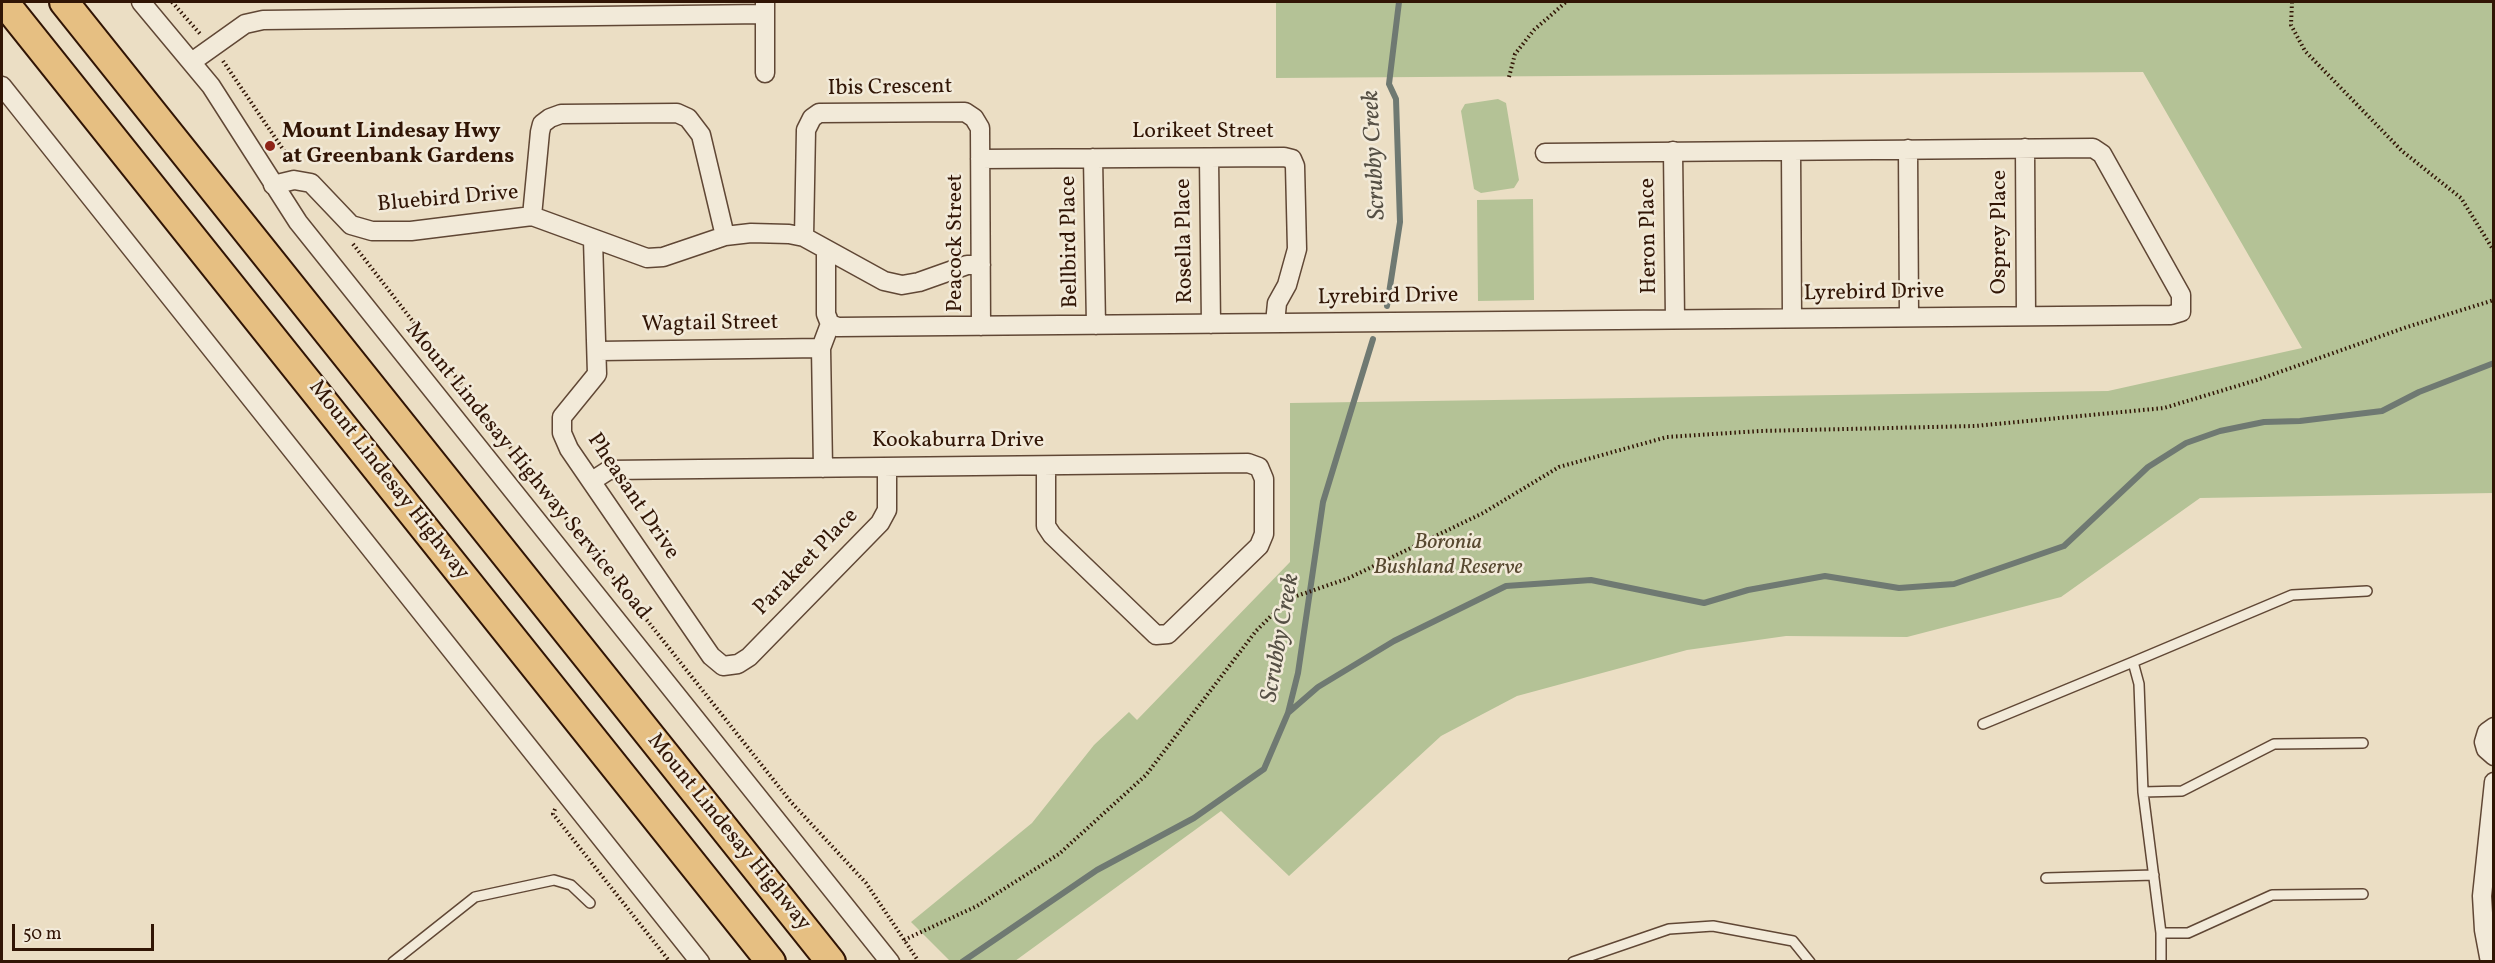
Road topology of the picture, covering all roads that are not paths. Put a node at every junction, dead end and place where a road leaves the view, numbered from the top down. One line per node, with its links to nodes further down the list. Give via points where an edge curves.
1 (4, 2): 6 (highway, Mount Lindesay Highway)
2 (64, 2): 57 (highway, Mount Lindesay Highway)
3 (141, 2): 7 (street, Mount Lindesay Highway Service Road)
4 (765, 8): 7 (street, via 263,20 245,24); 8 (street)
5 (2, 22): 6 (highway)
6 (32, 36): 56 (highway, Mount Lindesay Highway)
7 (193, 61): 18 (street, Mount Lindesay Highway Service Road)
8 (765, 73)
9 (2, 86): 55 (street)
10 (2025, 148): 11 (street, Lyrebird Drive); 25 (street, Osprey Place); 25 (street, Lyrebird Drive, via 2093,148 2102,154 2183,304 2181,312 2171,315)
11 (1908, 149): 12 (street, Lyrebird Drive); 26 (street)
12 (1791, 151): 13 (street, Lyrebird Drive); 27 (street)
13 (1673, 152): 14 (street, Lyrebird Drive); 28 (street, Heron Place)
14 (1545, 153)
15 (1093, 158): 16 (street, Lorikeet Street); 17 (street, Lorikeet Street); 32 (street, Bellbird Place)
16 (1209, 158): 29 (street, Lorikeet Street, via 1284,157 1292,159 1295,166 1297,249 1287,285 1277,303); 31 (street, Rosella Place)
17 (980, 159): 21 (street, Ibis Crescent, via 980,128 964,112 819,113 806,130); 24 (street, Peacock Street)
18 (273, 185): 19 (street, Bluebird Drive, via 303,181 319,189 351,225 372,231 411,231); 58 (street, Mount Lindesay Highway Service Road, via 346,283)
19 (532, 216): 20 (street, via 540,132 542,124 550,118 561,114 677,113 688,118 701,135); 22 (street, Bluebird Drive)
20 (725, 236): 21 (street, Bluebird Drive, via 751,233); 22 (street, Bluebird Drive, via 648,258)
21 (804, 237): 23 (street, Bluebird Drive)
22 (594, 240): 35 (street, Pheasant Drive)
23 (826, 250): 24 (street, Bluebird Drive, via 884,281 902,285); 30 (street, via 826,314)
24 (981, 265): 33 (street, Peacock Street)
25 (2026, 316): 26 (street, Lyrebird Drive)
26 (1909, 317): 27 (street, Lyrebird Drive)
27 (1792, 318): 28 (street, Lyrebird Drive)
28 (1675, 320): 29 (street, Lyrebird Drive)
29 (1275, 323): 31 (street, Lyrebird Drive)
30 (830, 324): 33 (street, Lyrebird Drive); 34 (street)
31 (1211, 324): 32 (street, Lyrebird Drive)
32 (1096, 325): 33 (street, Lyrebird Drive)
33 (981, 326)
34 (821, 348): 35 (street, Wagtail Street); 38 (street)
35 (598, 351): 39 (street, Pheasant Drive, via 597,374 562,417 562,433 569,449)
36 (1046, 466): 36 (street, Kookaburra Drive, via 1046,526 1156,635 1168,634 1259,546 1264,534 1264,479 1259,467); 37 (street, Kookaburra Drive)
37 (887, 467): 38 (street, Kookaburra Drive); 42 (street, Parakeet Place, via 887,510 880,523 749,657 738,664)
38 (823, 468): 39 (street, Kookaburra Drive, via 609,470)
39 (592, 481): 42 (street, Pheasant Drive, via 711,656)
40 (2367, 591): 41 (lane, via 2292,595)
41 (2133, 662): 43 (lane); 48 (lane, via 2139,684)
42 (723, 666)
43 (1983, 724)
44 (2493, 727): 46 (street, via 2484,742)
45 (2363, 744): 48 (lane, via 2274,744 2182,791)
46 (2493, 756)
47 (2493, 782): 62 (street, via 2482,896)
48 (2143, 792): 49 (lane)
49 (2154, 875): 50 (lane); 53 (lane)
50 (2046, 878)
51 (2363, 894): 53 (lane, via 2272,895 2188,933)
52 (590, 903): 54 (lane, via 571,885 554,880 475,897)
53 (2161, 933): 61 (lane)
54 (393, 962)
55 (700, 962)
56 (771, 962)
57 (831, 962)
58 (890, 962)
59 (1574, 962): 60 (lane, via 1669,929 1713,926 1794,941)
60 (1810, 962)
61 (2161, 962)
62 (2490, 962)

